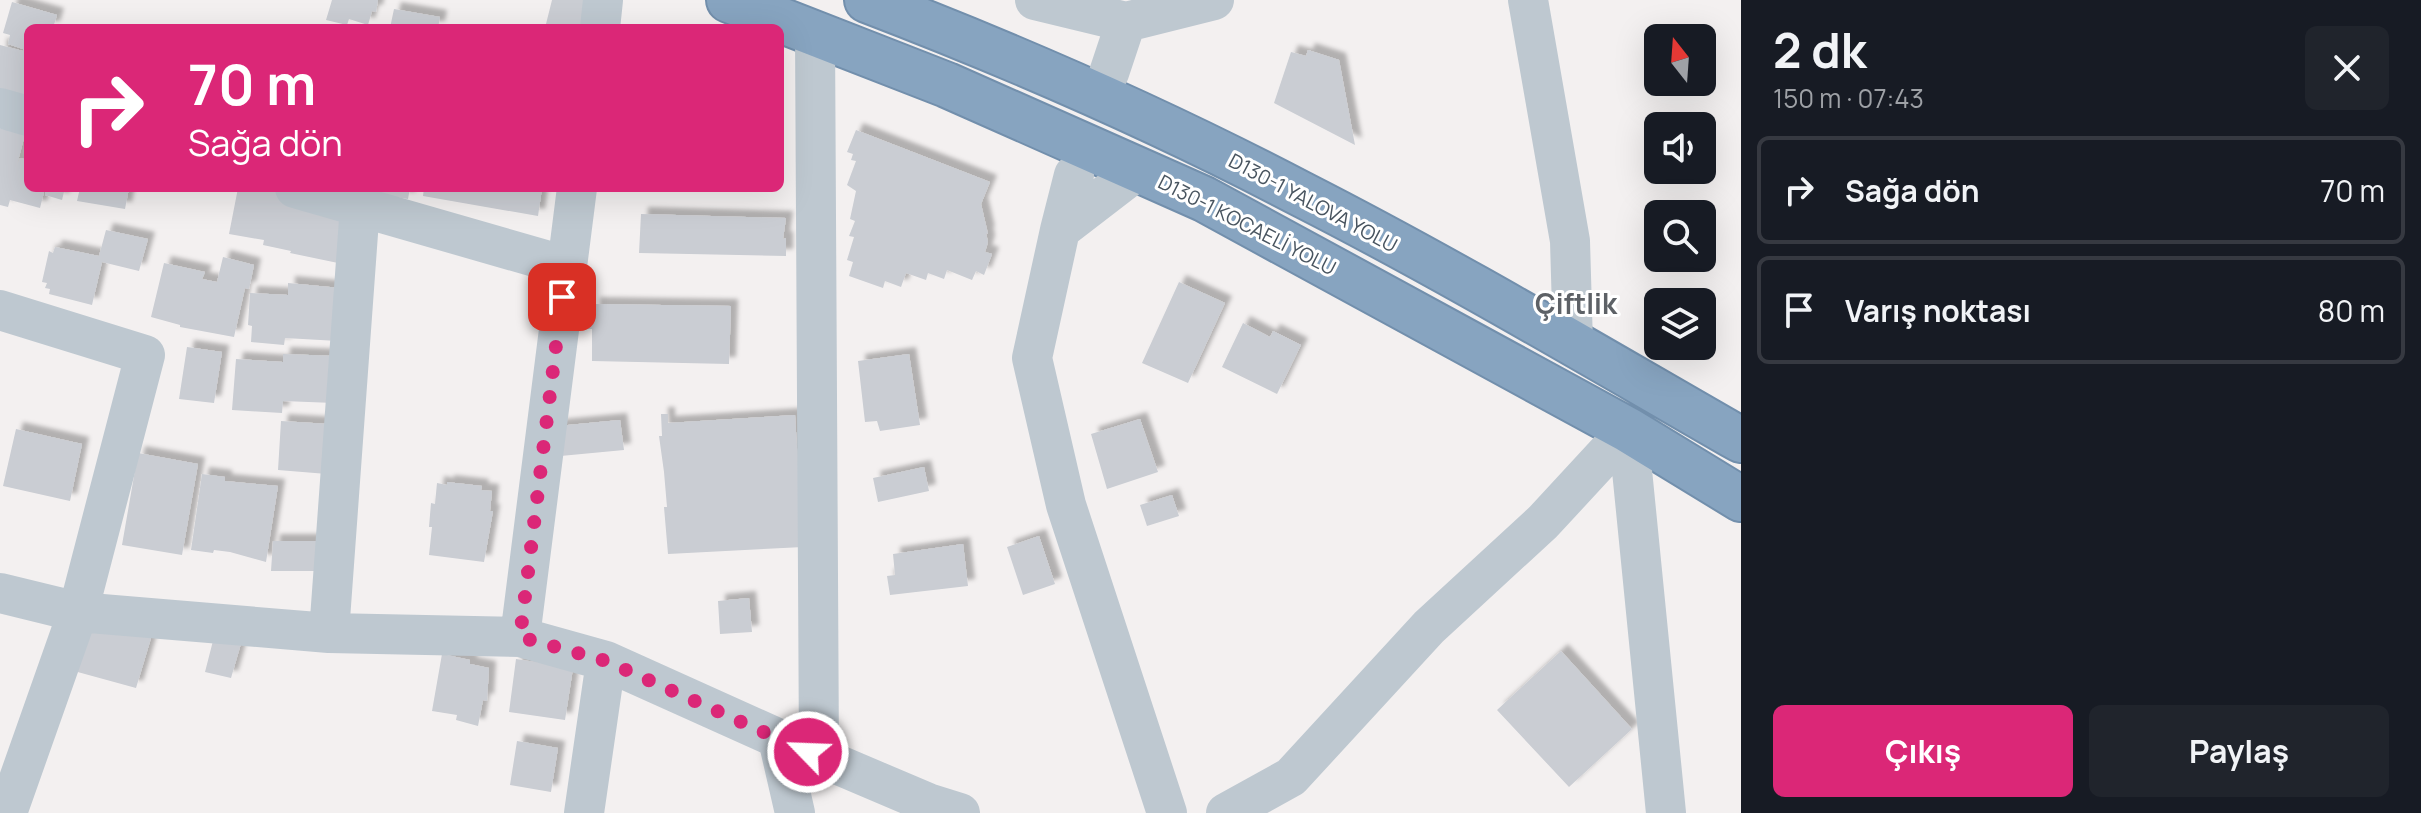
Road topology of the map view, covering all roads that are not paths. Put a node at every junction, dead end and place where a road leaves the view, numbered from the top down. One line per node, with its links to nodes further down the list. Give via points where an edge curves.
1 (603, 0): 8 (street)
2 (729, 0): 9 (highway, D130-1 KOCAELİ YOLU)
3 (867, 0): 21 (highway, D130-1 YALOVA YOLU, via 1096,95 1303,195)
4 (1035, 0): 7 (street)
5 (1214, 0): 7 (street)
6 (1528, 0): 21 (street, via 1570,241)
7 (1126, 22): 10 (street)
8 (600, 24)
9 (815, 34): 13 (highway, D130-1 KOCAELİ YOLU, via 947,85); 31 (street)
10 (1109, 73)
11 (0, 108): 12 (street)
12 (24, 115)
13 (1138, 170): 18 (street); 22 (highway, D130-1 KOCAELİ YOLU, via 1204,199)
14 (1074, 175): 18 (street)
15 (309, 192): 17 (street)
16 (576, 192): 19 (street)
17 (360, 206): 19 (street); 27 (street)
18 (1060, 230): 36 (street, via 1032,358 1066,505)
19 (566, 266): 28 (street)
20 (0, 310): 26 (street, via 145,355)
21 (1573, 344): 23 (highway, D130-1 YALOVA YOLU)
22 (1628, 430): 24 (highway, D130-1 KOCAELİ YOLU); 37 (street, via 1543,522 1429,627 1291,777); 38 (street)
23 (1741, 440)
24 (1741, 499)
25 (0, 593): 26 (street)
26 (78, 612): 27 (street); 32 (street)
27 (329, 633): 28 (street)
28 (520, 637): 29 (street)
29 (606, 661): 30 (street); 33 (street)
30 (778, 739): 31 (street); 34 (street)
31 (819, 757): 35 (street)
32 (7, 813)
33 (584, 813)
34 (795, 813)
35 (960, 813)
36 (1167, 813)
37 (1226, 813)
38 (1666, 813)

